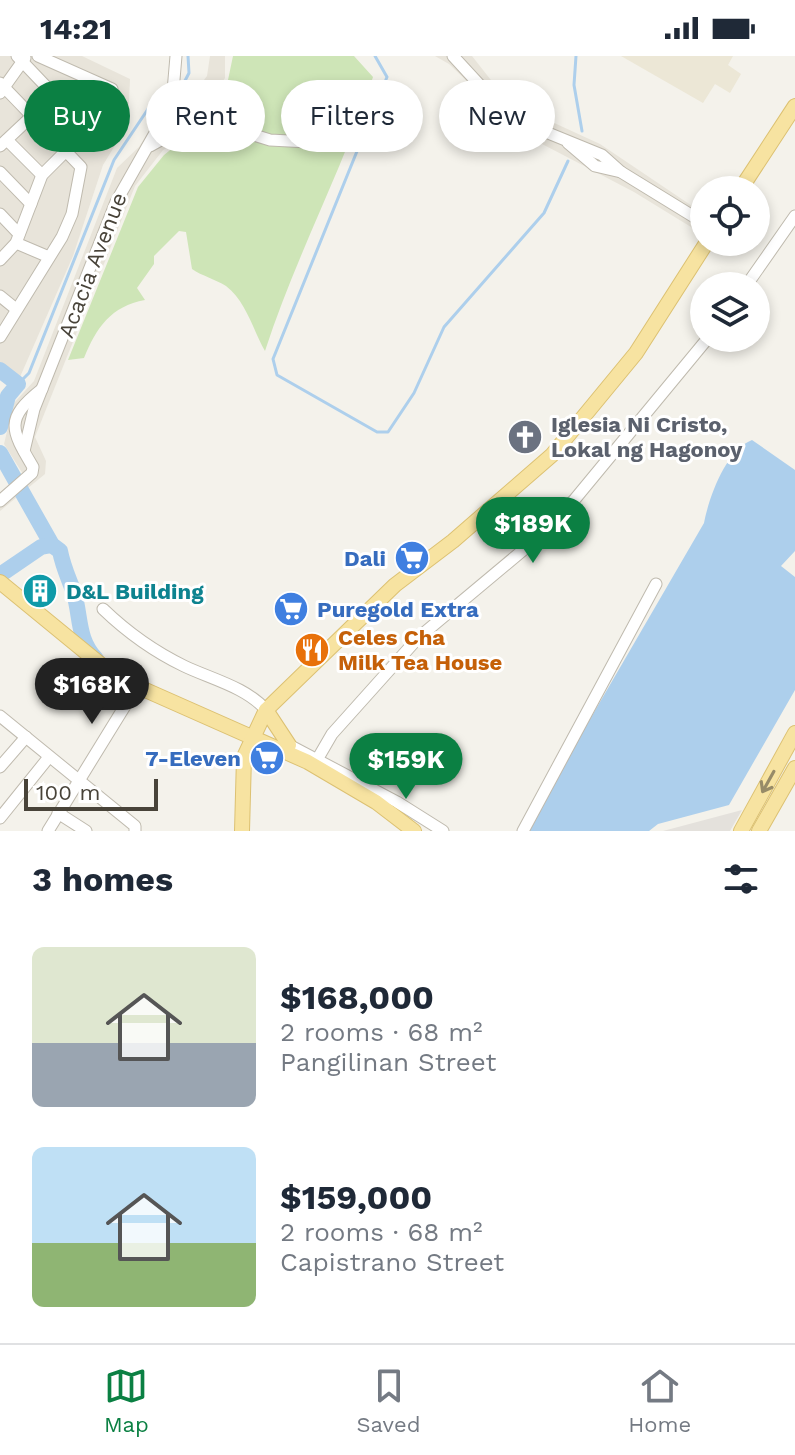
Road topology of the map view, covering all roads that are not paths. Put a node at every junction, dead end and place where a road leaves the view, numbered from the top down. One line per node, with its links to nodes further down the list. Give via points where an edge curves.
1 (38, 56): 6 (street)
2 (176, 56): 7 (street, Acacia Avenue)
3 (453, 56): 21 (street, via 499,106 567,143 595,166 621,172)
4 (22, 58): 5 (street); 8 (street)
5 (42, 80)
6 (92, 80)
7 (174, 80)
8 (2, 88): 10 (street)
9 (795, 106): 18 (main road)
10 (24, 109)
11 (24, 124): 12 (street)
12 (4, 143): 17 (street)
13 (146, 150): 32 (street, Acacia Avenue, via 126,179 43,389 22,407 15,439 33,467)
14 (65, 152): 17 (street)
15 (67, 152): 26 (street, via 81,167 72,214)
16 (0, 172): 19 (street)
17 (42, 175): 19 (street)
18 (749, 176)
19 (31, 204): 23 (street)
20 (0, 214): 23 (street)
21 (690, 214)
22 (795, 216): 27 (street)
23 (18, 238): 25 (street); 26 (street)
24 (698, 256): 38 (main road, via 636,353 552,455 395,585)
25 (1, 257)
26 (49, 257): 29 (street)
27 (756, 272)
28 (0, 296): 29 (street)
29 (16, 309): 30 (street)
30 (0, 337)
31 (696, 352): 45 (street, via 575,499 531,544 418,638 341,723)
32 (5, 497)
33 (656, 584): 57 (street)
34 (2, 589): 36 (main road, via 98,665)
35 (103, 609): 38 (street, via 135,639 246,694)
36 (136, 688): 39 (main road); 48 (street)
37 (0, 716): 41 (street)
38 (258, 724): 39 (main road); 42 (main road); 43 (main road); 45 (main road)
39 (227, 727): 43 (main road)
40 (795, 733): 58 (main road, one-way to 58)
41 (26, 737): 44 (street); 46 (street)
42 (289, 745): 45 (street)
43 (245, 754): 55 (main road)
44 (49, 757): 48 (street); 50 (street)
45 (315, 762): 51 (street); 56 (main road)
46 (0, 767)
47 (795, 768): 59 (main road)
48 (77, 782): 49 (street); 54 (street)
49 (58, 813): 52 (street); 53 (street)
50 (0, 818)
51 (438, 830)
52 (48, 831)
53 (86, 831)
54 (135, 831)
55 (242, 831)
56 (414, 831)
57 (523, 831)
58 (741, 831)
59 (759, 831)

